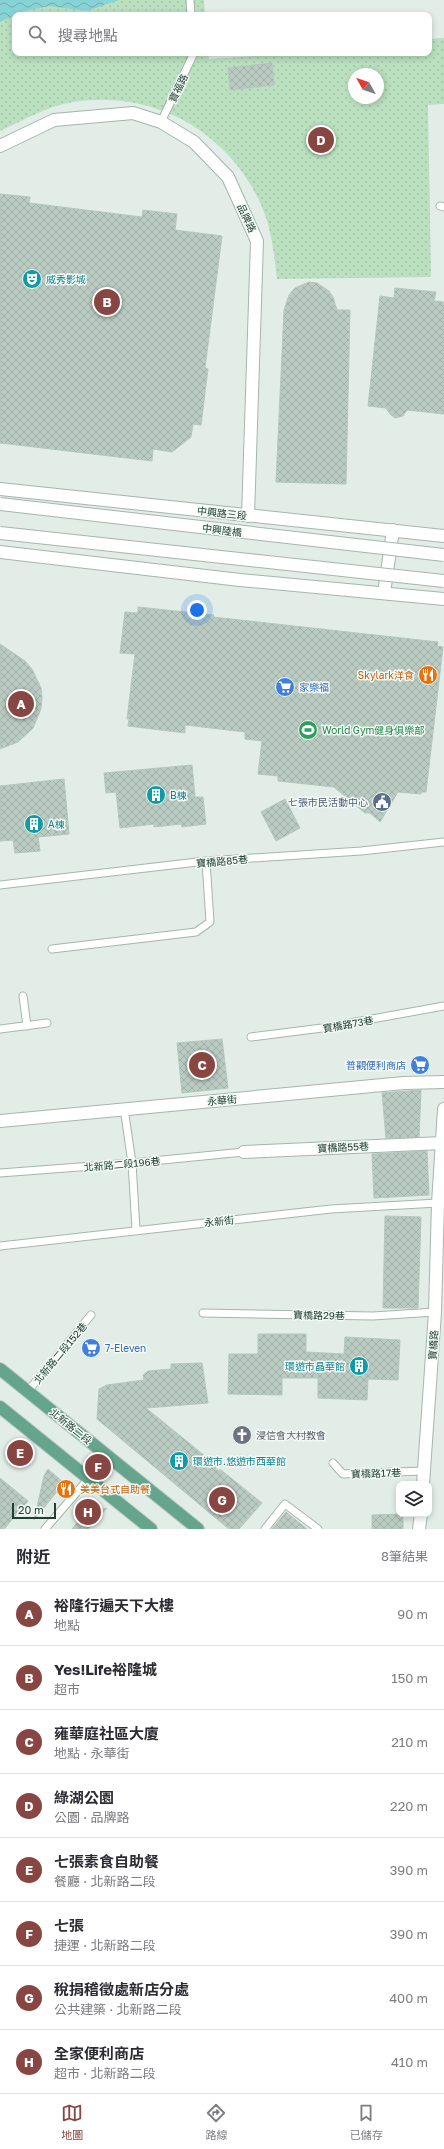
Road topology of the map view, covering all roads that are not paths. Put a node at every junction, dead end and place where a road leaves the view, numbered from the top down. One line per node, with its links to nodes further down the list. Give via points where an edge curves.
1 (190, 0): 2 (lane)
2 (191, 12)
3 (193, 56): 4 (lane, 寶福路)
4 (161, 122): 5 (street, 品牌路, via 133,113 54,120); 8 (street, 品牌路, via 194,142 228,177 257,241)
5 (0, 146)
6 (0, 489): 8 (street, 中興路三段)
7 (0, 504): 13 (street, 中興陸橋, bridge)
8 (248, 516): 9 (street, 中興路三段)
9 (393, 530): 11 (street, 中興路三段); 15 (street)
10 (0, 533): 14 (street, bridge)
11 (444, 536)
12 (0, 552): 15 (street, via 240,580)
13 (444, 555)
14 (444, 581)
15 (384, 593): 16 (street)
16 (444, 599)
17 (444, 842): 18 (lane, 寶橋路85巷, via 361,851)
18 (206, 861): 19 (lane, 寶橋路85巷); 20 (lane, via 210,922 196,932)
19 (0, 885)
20 (52, 949)
21 (23, 996): 24 (lane)
22 (444, 1006): 26 (lane, 寶橋路73巷, via 322,1028)
23 (47, 1024): 24 (lane)
24 (27, 1026): 25 (lane)
25 (0, 1029)
26 (251, 1037)
27 (444, 1082): 28 (street, 永華街, via 404,1083)
28 (124, 1108): 30 (street, 永華街); 33 (lane)
29 (444, 1109): 31 (street, 寶橋路)
30 (0, 1121)
31 (442, 1143): 32 (street, 寶橋路55巷); 35 (street, 寶橋路)
32 (244, 1152): 33 (lane, 北新路二段196巷)
33 (132, 1164): 34 (lane, 北新路二段196巷); 36 (lane)
34 (0, 1174)
35 (438, 1204): 36 (lane, 永新街, via 331,1209); 38 (street, 寶橋路)
36 (136, 1229): 37 (lane, 永新街)
37 (0, 1246)
38 (435, 1312): 39 (lane, 寶橋路29巷, via 373,1316); 45 (street, 寶橋路)
39 (203, 1313)
40 (91, 1315): 42 (lane, 北新路二段152巷)
41 (0, 1368): 42 (main road, 北新路二段)
42 (28, 1391): 51 (main road, 北新路二段)
43 (0, 1406): 46 (main road)
44 (333, 1463): 45 (lane, 寶橋路17巷, via 343,1474)
45 (423, 1471): 47 (street, 寶橋路)
46 (89, 1478): 49 (lane); 50 (main road)
47 (423, 1481)
48 (421, 1517): 54 (street)
49 (45, 1529)
50 (151, 1529)
51 (198, 1529)
52 (265, 1529): 53 (lane, via 285,1504)
53 (318, 1529)
54 (419, 1529)

